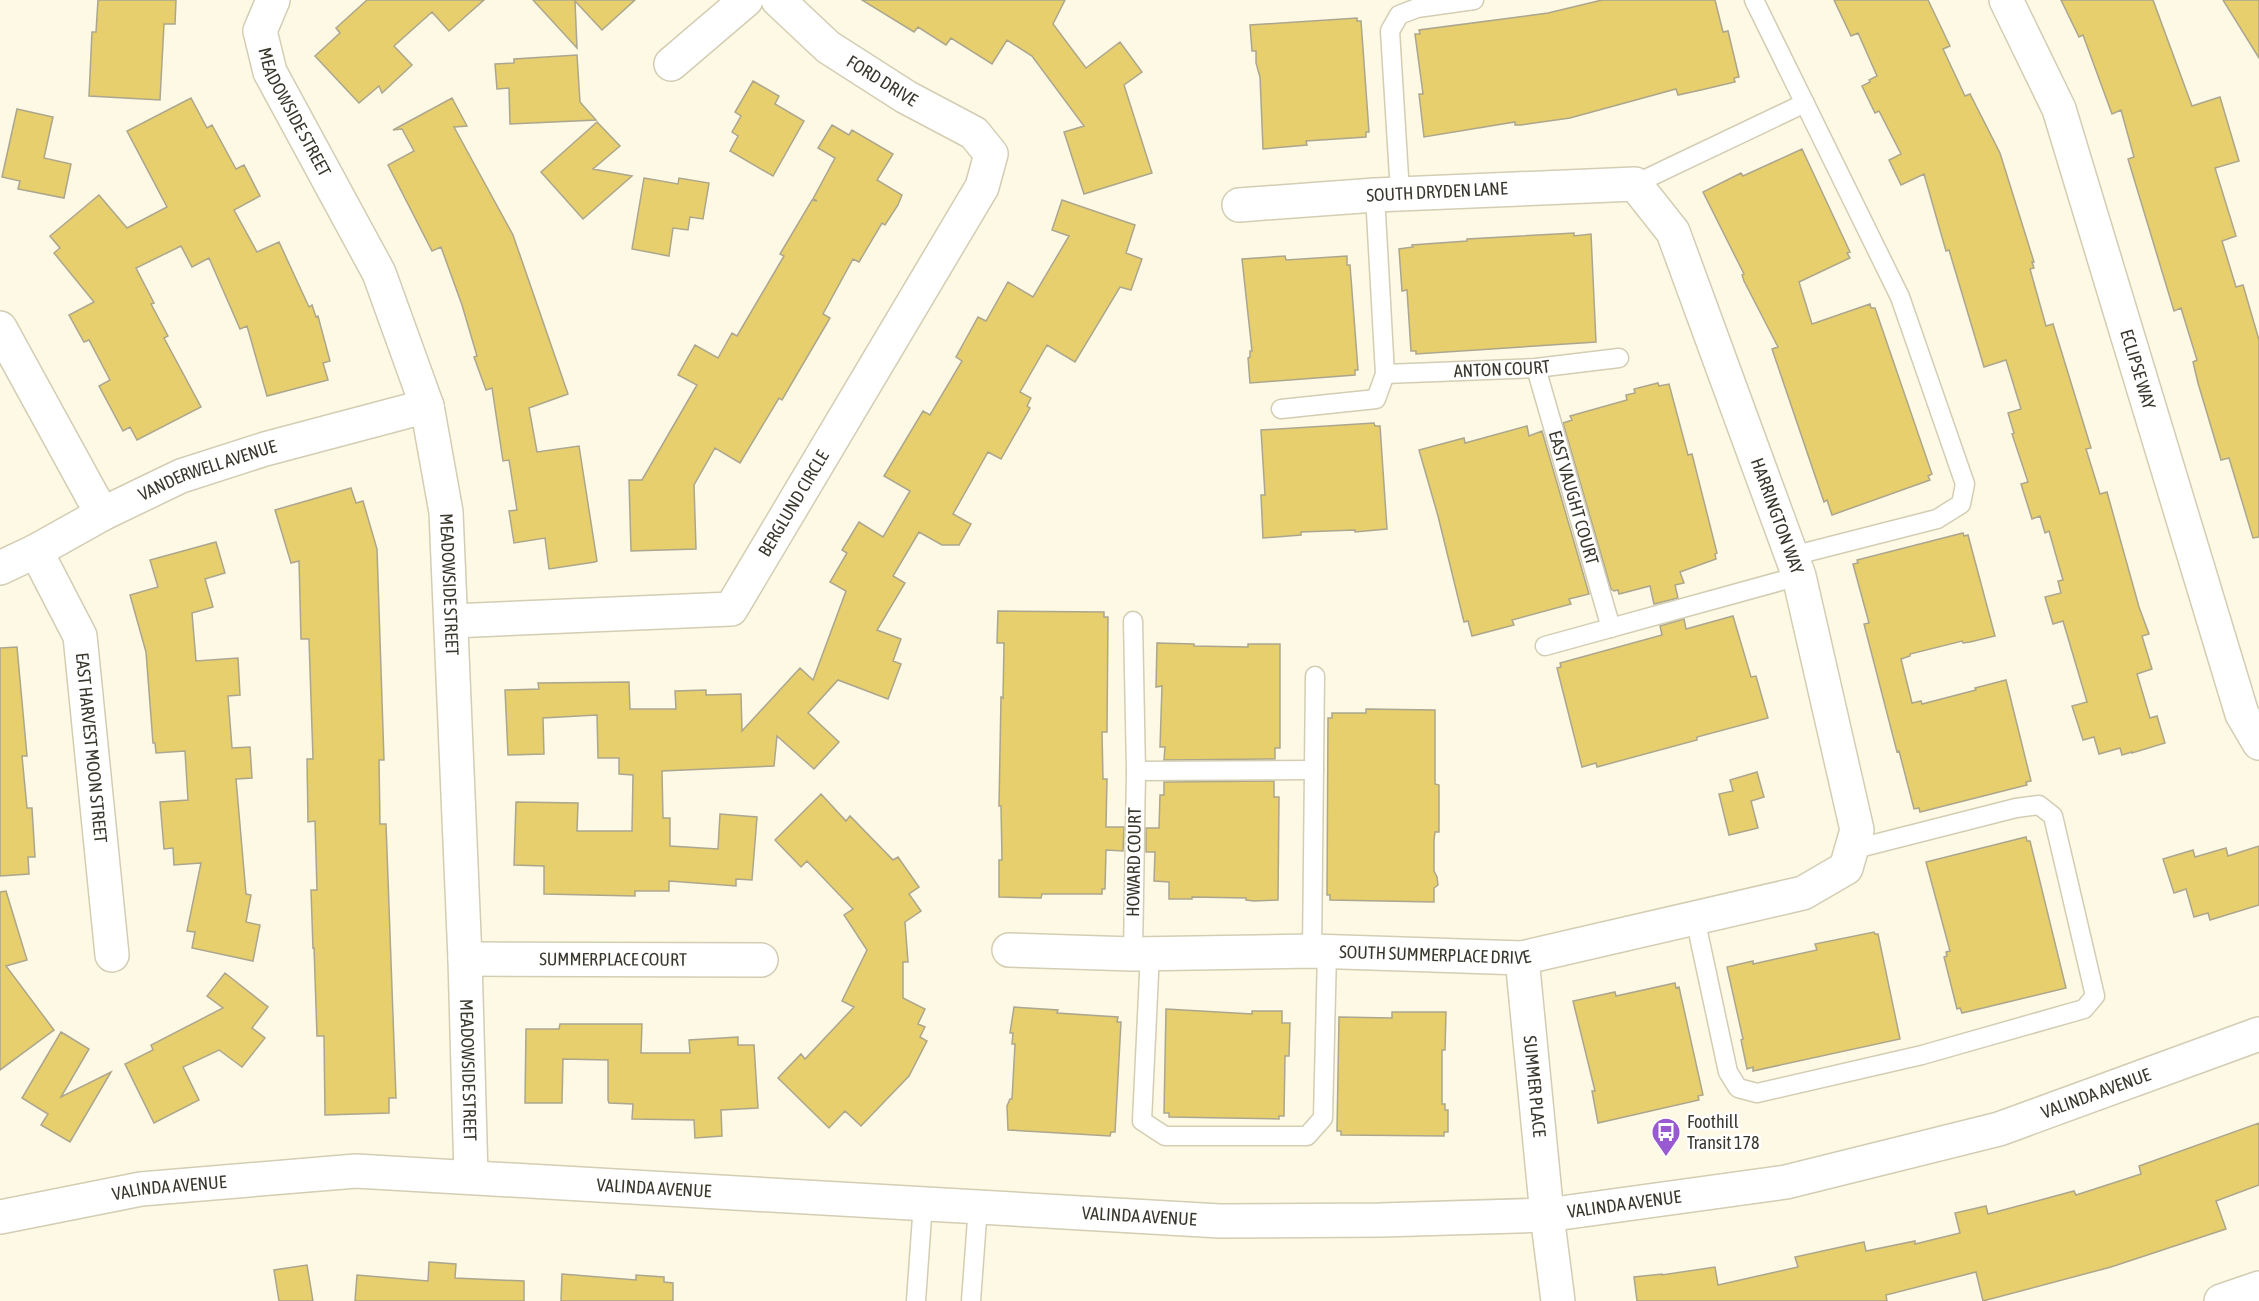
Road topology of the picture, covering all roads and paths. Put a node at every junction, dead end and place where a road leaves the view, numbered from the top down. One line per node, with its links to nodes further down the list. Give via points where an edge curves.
1 (273, 0): 17 (street, MEADOWSIDE STREET, via 260,31 270,72 379,273)
2 (746, 0): 7 (street)
3 (778, 0): 9 (street, FORD DRIVE, via 828,46 906,97 974,133)
4 (1474, 0): 11 (lane, via 1417,8 1399,15 1390,31)
5 (1754, 0): 8 (lane)
6 (2006, 0): 28 (street, ECLIPSE WAY, via 2059,109 2242,714)
7 (671, 64)
8 (1805, 103): 10 (lane); 21 (lane, via 1900,297 1965,484 1961,504 1937,519)
9 (991, 154): 23 (street, BERGLUND CIRCLE, via 982,187 731,609)
10 (1635, 184): 11 (street, SOUTH DRYDEN LANE); 21 (street, HARRINGTON WAY, via 1672,232)
11 (1387, 194): 12 (street, SOUTH DRYDEN LANE); 16 (lane)
12 (1239, 205)
13 (0, 328): 19 (street)
14 (1619, 358): 15 (lane, ANTON COURT)
15 (1536, 368): 16 (lane, ANTON COURT); 25 (lane, EAST VAUGHT COURT)
16 (1385, 374): 18 (lane, via 1376,399)
17 (427, 406): 19 (street, VANDERWELL AVENUE, via 181,476); 23 (street, MEADOWSIDE STREET, via 446,512)
18 (1281, 409)
19 (102, 514): 20 (street, VANDERWELL AVENUE)
20 (36, 551): 22 (street, VANDERWELL AVENUE); 36 (street, EAST HARVEST MOON STREET, via 80,636)
21 (1796, 566): 25 (lane); 31 (street, HARRINGTON WAY, via 1857,830)
22 (0, 568)
23 (452, 621): 38 (street, MEADOWSIDE STREET)
24 (1133, 621): 30 (lane, HOWARD COURT)
25 (1611, 628): 26 (lane)
26 (1545, 646)
27 (1315, 676): 29 (lane)
28 (2259, 743)
29 (1314, 770): 30 (lane); 34 (lane)
30 (1136, 771): 35 (lane, HOWARD COURT)
31 (1848, 859): 32 (street, SOUTH SUMMERPLACE DRIVE, via 1803,893); 32 (lane, via 2016,808 2039,805 2053,816 2095,996 2084,1009 2074,1012 1922,1055 1757,1093 1738,1088 1728,1072)
32 (1695, 918): 37 (street, SOUTH SUMMERPLACE DRIVE)
33 (1009, 950): 35 (street, SOUTH SUMMERPLACE DRIVE)
34 (1320, 952): 35 (street, SOUTH SUMMERPLACE DRIVE); 35 (lane, HOWARD COURT, via 1323,1118 1306,1136 1165,1136 1143,1121); 37 (street, SOUTH SUMMERPLACE DRIVE)
35 (1142, 953)
36 (112, 955)
37 (1522, 958): 44 (street, SUMMER PLACE)
38 (465, 959): 39 (street, SUMMERPLACE COURT); 41 (street, MEADOWSIDE STREET)
39 (761, 960)
40 (2259, 1034): 44 (street, VALINDA AVENUE, via 1999,1129 1786,1182)
41 (471, 1176): 42 (street, VALINDA AVENUE); 45 (street, VALINDA AVENUE, via 356,1171 141,1188)
42 (923, 1203): 43 (street, VALINDA AVENUE); 47 (lane)
43 (978, 1206): 44 (street, VALINDA AVENUE, via 1220,1221); 48 (lane)
44 (1547, 1215): 49 (street, SUMMER PLACE)
45 (0, 1217)
46 (2259, 1288): 50 (street)
47 (916, 1301)
48 (971, 1301)
49 (1558, 1301)
50 (2221, 1301)

